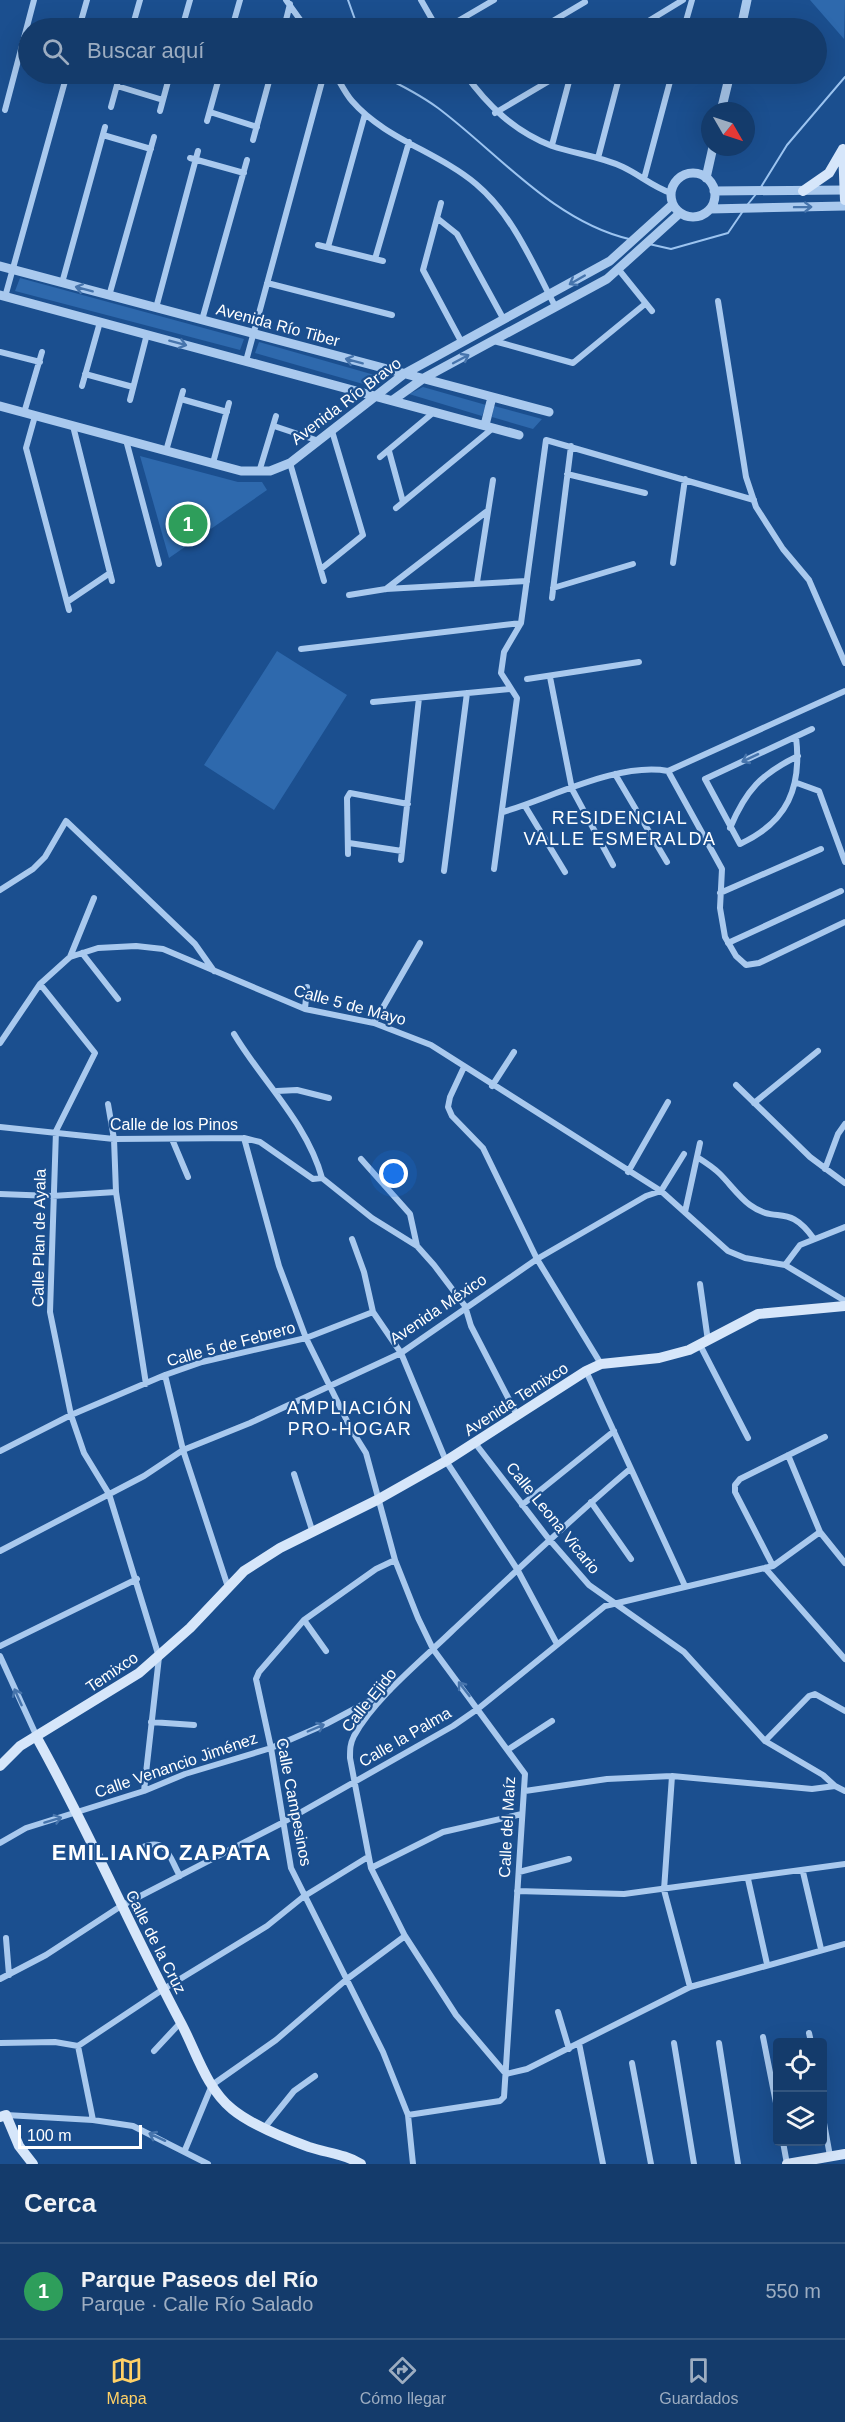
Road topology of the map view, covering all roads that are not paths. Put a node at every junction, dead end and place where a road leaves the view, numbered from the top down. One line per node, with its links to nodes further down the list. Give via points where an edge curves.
1 (34, 0): 13 (street)
2 (87, 0): 14 (street)
3 (140, 0): 15 (street)
4 (190, 0): 16 (street)
5 (240, 0): 17 (street)
6 (421, 0): 20 (street)
7 (494, 0): 21 (street)
8 (683, 0): 23 (street)
9 (692, 0): 24 (street)
10 (747, 0): 25 (street)
11 (288, 2): 18 (street); 19 (street)
12 (579, 3): 22 (street)
13 (28, 18)
14 (82, 18)
15 (135, 18)
16 (185, 18)
17 (235, 18)
18 (286, 18)
19 (299, 18)
20 (431, 18)
21 (463, 18)
22 (556, 18)
23 (653, 18)
24 (687, 18)
25 (743, 18)
26 (18, 52): 41 (street)
27 (64, 84): 82 (street)
28 (167, 84): 40 (street)
29 (217, 84): 46 (street)
30 (268, 84): 51 (street)
31 (321, 84): 85 (street)
32 (341, 84): 48 (street)
33 (473, 84): 47 (street)
34 (544, 84): 47 (street)
35 (568, 84): 56 (street)
36 (617, 84): 62 (street)
37 (669, 84): 66 (street)
38 (728, 84): 42 (street)
39 (117, 86): 40 (street); 43 (street)
40 (163, 100): 45 (street)
41 (3, 101): 44 (street)
42 (724, 102)
43 (111, 107)
44 (5, 110)
45 (160, 111)
46 (210, 112): 49 (street); 51 (street)
47 (495, 113): 56 (street)
48 (365, 114): 55 (street); 78 (street)
49 (207, 121)
50 (105, 127): 52 (street)
51 (257, 127): 54 (street)
52 (103, 135): 58 (street); 84 (street)
53 (154, 137): 58 (street)
54 (253, 140)
55 (409, 142): 79 (street); 88 (street, via 456,167 501,209)
56 (552, 146): 62 (street)
57 (844, 146): 68 (main road, via 830,173); 70 (main road)
58 (151, 149): 87 (street)
59 (198, 151): 61 (street)
60 (711, 156): 65 (street)
61 (193, 159): 64 (street); 92 (street)
62 (598, 159): 66 (street, via 622,166)
63 (247, 160): 64 (street)
64 (244, 173): 95 (street)
65 (706, 178): 67 (street); 69 (street, via 698,174 680,177)
66 (644, 179): 69 (street)
67 (714, 191): 68 (street); 74 (street)
68 (803, 191): 70 (street)
69 (671, 193): 72 (street)
70 (844, 194)
71 (441, 203): 76 (street)
72 (673, 204): 75 (street); 88 (street, Avenida Río Bravo, one-way to 88, via 610,261)
73 (845, 206): 74 (street, one-way to 73)
74 (710, 208): 75 (street, via 696,217)
75 (680, 213): 83 (street, Avenida Río Bravo)
76 (437, 218): 96 (street, via 457,234); 101 (street, via 423,270)
77 (318, 245): 78 (street)
78 (328, 247): 79 (street)
79 (375, 259): 80 (street)
80 (383, 261)
81 (0, 266): 82 (street, Avenida Río Tiber)
82 (14, 270): 84 (street, Avenida Río Tiber); 86 (street)
83 (619, 270): 90 (street); 91 (street, Avenida Río Bravo)
84 (62, 283): 87 (street, Avenida Río Tiber, one-way to 84)
85 (267, 283): 94 (street); 99 (street)
86 (2, 296): 97 (street)
87 (110, 296): 92 (street, Avenida Río Tiber)
88 (549, 296): 91 (street); 96 (street, Avenida Río Bravo)
89 (718, 301): 143 (street, via 746,477)
90 (645, 304): 93 (street); 100 (street, via 573,363)
91 (555, 306): 100 (street, Avenida Río Bravo)
92 (156, 308): 95 (street, Avenida Río Tiber)
93 (652, 311)
94 (392, 315)
95 (202, 320): 99 (street, Avenida Río Tiber)
96 (504, 320): 101 (street, Avenida Río Bravo)
97 (100, 322): 98 (street); 106 (street)
98 (147, 334): 104 (street, one-way to 104); 110 (street)
99 (253, 334): 104 (street); 107 (street, Avenida Río Tiber, one-way to 99)
100 (494, 341): 108 (street, Avenida Río Bravo, one-way to 100)
101 (462, 343): 107 (street, Avenida Río Bravo)
102 (0, 352): 105 (street)
103 (42, 352): 105 (street)
104 (246, 361): 112 (street)
105 (39, 362): 122 (street)
106 (86, 374): 109 (street); 110 (street)
107 (404, 374): 108 (street, Avenida Río Tiber); 112 (street, Avenida Río Bravo)
108 (423, 378): 113 (street, Avenida Río Tiber); 116 (street, Avenida Río Bravo)
109 (82, 386)
110 (133, 387): 115 (street)
111 (183, 391): 114 (street)
112 (376, 395): 116 (street); 128 (street, Avenida Río Bravo)
113 (492, 397): 121 (street, Avenida Río Tiber); 127 (street)
114 (181, 399): 119 (street); 133 (street)
115 (130, 400)
116 (393, 400): 120 (street)
117 (229, 403): 119 (street)
118 (0, 406): 122 (street, Avenida Río Bravo)
119 (227, 412): 136 (street)
120 (434, 412): 127 (street); 134 (street)
121 (549, 412)
122 (24, 413): 123 (street, Avenida Río Bravo)
123 (35, 416): 125 (street, Avenida Río Bravo); 151 (street, via 26,448 68,606)
124 (276, 416): 126 (street)
125 (73, 426): 130 (street, Avenida Río Bravo); 151 (street)
126 (274, 426): 131 (street); 138 (street)
127 (489, 426): 129 (street); 144 (street)
128 (332, 431): 131 (street, Avenida Río Bravo); 150 (street, via 363,535)
129 (519, 435)
130 (126, 440): 133 (street, Avenida Río Bravo); 148 (street)
131 (319, 441): 137 (street, Avenida Río Bravo)
132 (571, 446): 139 (street); 140 (street); 154 (street, via 546,440)
133 (166, 451): 136 (street, Avenida Río Bravo)
134 (389, 451): 135 (street); 144 (street)
135 (380, 457)
136 (213, 463): 138 (street, Avenida Río Bravo)
137 (290, 463): 138 (street, Avenida Río Bravo); 150 (street)
138 (259, 472)
139 (567, 474): 142 (street); 156 (street)
140 (685, 479): 143 (street); 147 (street)
141 (493, 480): 146 (street)
142 (645, 492)
143 (754, 500): 163 (street, via 783,549 809,580)
144 (403, 502): 145 (street)
145 (396, 508)
146 (486, 513): 155 (street); 157 (street)
147 (673, 563)
148 (159, 564)
149 (633, 564): 156 (street)
150 (321, 569): 153 (street)
151 (110, 573): 152 (street)
152 (112, 581)
153 (324, 581)
154 (527, 581): 155 (street); 160 (street)
155 (477, 582): 157 (street)
156 (553, 588): 159 (street)
157 (386, 589): 158 (street)
158 (349, 595)
159 (552, 598)
160 (521, 623): 161 (street); 166 (street, via 504,652 501,673)
161 (301, 650)
162 (639, 662): 164 (street)
163 (845, 663)
164 (550, 676): 165 (street); 177 (street)
165 (527, 679)
166 (510, 689): 168 (street); 180 (street, via 517,698)
167 (845, 691): 174 (street)
168 (467, 693): 169 (street); 191 (street)
169 (419, 698): 170 (street); 178 (street)
170 (374, 702)
171 (812, 729): 172 (street)
172 (796, 737): 173 (street); 181 (street, one-way to 181, via 705,779)
173 (798, 756): 176 (street); 181 (street, via 759,779 740,803)
174 (668, 771): 175 (street, via 656,768); 195 (street, via 722,869)
175 (615, 774): 177 (street); 187 (street)
176 (797, 783): 181 (street, via 786,808 774,821 740,844); 188 (street, via 819,791)
177 (572, 789): 179 (street); 189 (street)
178 (408, 804): 182 (street, via 350,794); 184 (street)
179 (525, 806): 180 (street); 192 (street)
180 (503, 812): 190 (street)
181 (730, 828)
182 (349, 843): 184 (street); 185 (street)
183 (821, 849): 195 (street)
184 (402, 851): 186 (street)
185 (348, 854)
186 (401, 860)
187 (667, 862)
188 (845, 862)
189 (613, 865)
190 (494, 869)
191 (444, 871)
192 (565, 872)
193 (0, 890): 202 (street, via 45,857 66,821 195,944)
194 (841, 891): 199 (street)
195 (720, 893): 199 (street)
196 (94, 898): 201 (street)
197 (845, 922): 199 (street, via 759,963 746,965)
198 (420, 943): 207 (street)
199 (728, 943)
200 (82, 953): 201 (street, Calle 5 de Mayo); 202 (street, Calle 5 de Mayo, via 135,946 163,949); 205 (street)
201 (70, 957): 203 (street, Calle 5 de Mayo)
202 (214, 972): 206 (street, Calle 5 de Mayo)
203 (40, 984): 209 (street, Calle 5 de Mayo); 222 (street, Calle Plan de Ayala, via 95,1053)
204 (307, 987): 206 (street)
205 (118, 999)
206 (305, 1009): 207 (street, Calle 5 de Mayo)
207 (374, 1023): 212 (street, Calle 5 de Mayo, via 431,1045)
208 (234, 1034): 215 (street, via 252,1064)
209 (0, 1042)
210 (514, 1052): 214 (street)
211 (818, 1052): 218 (street)
212 (464, 1067): 214 (street, Calle 5 de Mayo); 244 (street, via 448,1107 483,1148)
213 (736, 1085): 218 (street)
214 (492, 1086): 231 (street, Calle 5 de Mayo)
215 (277, 1092): 216 (street, via 297,1090); 233 (street, via 318,1163)
216 (329, 1098)
217 (668, 1102): 231 (street)
218 (754, 1103): 230 (street)
219 (108, 1104): 224 (street)
220 (845, 1125): 230 (street)
221 (0, 1128): 222 (street, Calle de los Pinos)
222 (56, 1131): 224 (street, Calle de los Pinos); 238 (street, Calle Plan de Ayala)
223 (244, 1138): 225 (street, Calle de los Pinos); 233 (street, Calle de los Pinos, via 260,1142 313,1179); 251 (street, Calle del Maíz, via 279,1266)
224 (114, 1139): 225 (street, Calle de los Pinos); 236 (street)
225 (172, 1139): 232 (street)
226 (700, 1143): 228 (street)
227 (684, 1154): 235 (street)
228 (697, 1157): 239 (street); 242 (street, via 719,1172 749,1204 760,1211 794,1217 804,1223)
229 (361, 1159): 243 (street, via 410,1214)
230 (825, 1169): 234 (street)
231 (628, 1172): 235 (street, Calle 5 de Mayo)
232 (188, 1177)
233 (322, 1178): 243 (street, Calle de los Pinos, via 372,1218)
234 (845, 1182)
235 (661, 1191): 239 (street, Calle 5 de Mayo); 244 (street, Avenida México)
236 (116, 1192): 238 (street); 257 (street)
237 (0, 1194): 238 (street)
238 (52, 1196): 259 (street, Calle Plan de Ayala, via 50,1312)
239 (685, 1212): 245 (street, Calle 5 de Mayo, via 728,1251)
240 (845, 1227): 242 (street)
241 (352, 1239): 250 (street)
242 (814, 1239): 245 (street, via 800,1245)
243 (417, 1246): 248 (street, Calle de los Pinos)
244 (537, 1259): 248 (street, Avenida México); 254 (street)
245 (785, 1265): 247 (street, Calle 5 de Mayo)
246 (700, 1284): 252 (street)
247 (845, 1301)
248 (465, 1306): 253 (street, Avenida México); 260 (street, Calle de los Pinos, via 471,1326)
249 (845, 1306): 252 (main road, Avenida Temixco, via 758,1314)
250 (373, 1312): 251 (street, Calle 5 de Febrero); 253 (street)
251 (306, 1338): 256 (street, Calle 5 de Febrero, via 202,1362); 258 (street, Calle del Maíz)
252 (704, 1343): 254 (main road, Avenida Temixco, via 659,1358); 263 (street)
253 (401, 1353): 258 (street, Avenida México); 268 (street)
254 (601, 1364): 255 (main road, Avenida Temixco)
255 (586, 1371): 260 (main road, Avenida Temixco); 261 (street)
256 (165, 1375): 257 (street, Calle 5 de Febrero); 265 (street)
257 (146, 1384): 259 (street, Calle 5 de Febrero)
258 (330, 1386): 265 (street, Avenida México); 272 (street, Calle del Maíz, via 366,1453)
259 (71, 1415): 266 (street, Calle 5 de Febrero); 271 (street, Calle Plan de Ayala, via 84,1453)
260 (518, 1415): 264 (main road, Avenida Temixco)
261 (614, 1431): 269 (street); 274 (street)
262 (825, 1437): 267 (street)
263 (748, 1438)
264 (475, 1443): 268 (main road, Avenida Temixco); 274 (street, Calle Leona Vicario)
265 (183, 1450): 271 (street, Avenida México); 287 (street)
266 (0, 1451)
267 (788, 1455): 275 (street); 282 (street, via 735,1485)
268 (446, 1461): 272 (main road, Avenida Temixco); 284 (street)
269 (630, 1469): 273 (street, Calle Ejido); 286 (street)
270 (294, 1474): 276 (street)
271 (109, 1494): 278 (street, Avenida México); 285 (street, Calle Plan de Ayala)
272 (377, 1500): 276 (main road, Avenida Temixco); 280 (street, Calle del Maíz)
273 (591, 1502): 277 (street, Calle Ejido); 279 (street)
274 (522, 1505): 277 (street, Calle Leona Vicario)
275 (820, 1532): 281 (street); 282 (street, Calle la Palma)
276 (313, 1533): 287 (main road, Avenida Temixco, via 260,1560)
277 (548, 1538): 284 (street, Calle Ejido); 288 (street, Calle Leona Vicario, via 589,1584)
278 (0, 1551)
279 (631, 1558)
280 (395, 1560): 289 (street, Calle Campesinos); 292 (street, Calle del Maíz)
281 (845, 1563)
282 (773, 1566): 283 (street, Calle la Palma)
283 (765, 1568): 286 (street, Calle la Palma); 296 (street)
284 (517, 1569): 290 (street); 292 (street, Calle Ejido)
285 (137, 1579): 291 (street); 295 (street, Calle Plan de Ayala)
286 (685, 1586): 288 (street, Calle la Palma)
287 (228, 1587): 295 (main road, Temixco)
288 (614, 1602): 290 (street, Calle la Palma); 304 (street, Calle Leona Vicario, via 684,1652)
289 (304, 1620): 293 (street); 305 (street, Calle Campesinos, via 256,1679)
290 (557, 1644): 298 (street, Calle la Palma)
291 (0, 1646)
292 (433, 1649): 297 (street, Calle Ejido); 298 (street, Calle del Maíz, one-way to 292)
293 (326, 1651)
294 (0, 1656): 303 (street, Calle de la Cruz, one-way to 294)
295 (159, 1657): 301 (street, Calle Plan de Ayala); 303 (main road, Temixco)
296 (845, 1659)
297 (391, 1689): 305 (street, Calle Venancio Jiménez, one-way to 297); 309 (street, Calle Ejido, via 350,1746)
298 (480, 1708): 306 (street, Calle del Maíz); 309 (street, Calle la Palma)
299 (845, 1711): 304 (street, via 815,1694 809,1696)
300 (552, 1721): 306 (street)
301 (151, 1722): 302 (street); 311 (street, Calle Plan de Ayala)
302 (194, 1725)
303 (37, 1738): 307 (main road, Temixco, via 20,1746); 314 (main road, Calle de la Cruz)
304 (765, 1741): 310 (street, Calle Leona Vicario)
305 (271, 1748): 311 (street, Calle Venancio Jiménez, via 184,1774); 316 (street, Calle Campesinos)
306 (508, 1749): 312 (street, Calle del Maíz, via 524,1769)
307 (0, 1766)
308 (672, 1776): 310 (street, via 812,1789); 312 (street, via 607,1779); 327 (street)
309 (355, 1781): 316 (street, Calle la Palma); 319 (street, Calle Ejido)
310 (835, 1786): 313 (street, Calle Leona Vicario)
311 (144, 1791): 314 (street, Calle Venancio Jiménez)
312 (525, 1791): 315 (street, Calle del Maíz)
313 (845, 1791)
314 (78, 1812): 317 (street, Calle Venancio Jiménez, one-way to 314); 330 (main road, Calle de la Cruz)
315 (522, 1814): 322 (street, via 443,1832); 323 (street, Calle del Maíz)
316 (282, 1823): 325 (street, Calle la Palma); 329 (street, Calle Campesinos, via 291,1868)
317 (1, 1839)
318 (141, 1848): 325 (street, via 159,1843)
319 (368, 1857): 322 (street, Calle Ejido); 329 (street)
320 (569, 1860): 323 (street)
321 (845, 1864): 324 (street)
322 (371, 1868): 331 (street, Calle Ejido)
323 (519, 1872): 328 (street, Calle del Maíz)
324 (803, 1872): 326 (street); 334 (street)
325 (180, 1876): 330 (street, Calle la Palma)
326 (748, 1879): 327 (street); 335 (street)
327 (664, 1890): 328 (street, via 624,1894); 339 (street)
328 (517, 1891): 354 (street, Calle del Maíz)
329 (303, 1897): 338 (street, Calle Campesinos); 340 (street, via 267,1926)
330 (121, 1906): 336 (street, Calle la Palma); 340 (main road, Calle de la Cruz)
331 (405, 1936): 338 (street); 354 (street, Calle Ejido, via 456,2015)
332 (6, 1938): 336 (street)
333 (845, 1944): 334 (street)
334 (821, 1950): 335 (street)
335 (767, 1964): 339 (street)
336 (9, 1975): 337 (street, Calle la Palma)
337 (0, 1979)
338 (347, 1979): 356 (street, via 276,2040); 358 (street, Calle Campesinos)
339 (690, 1987): 347 (street)
340 (162, 1990): 342 (main road, Calle de la Cruz); 350 (street)
341 (558, 2012): 351 (street)
342 (181, 2022): 352 (street); 356 (main road, Calle de la Cruz)
343 (809, 2033): 345 (street)
344 (762, 2037): 357 (street)
345 (810, 2038)
346 (0, 2043): 350 (street, via 55,2042)
347 (579, 2043): 351 (street); 372 (street)
348 (674, 2043): 374 (street)
349 (719, 2043): 375 (street)
350 (78, 2046): 360 (street)
351 (568, 2049): 354 (street)
352 (154, 2051)
353 (632, 2063): 373 (street)
354 (506, 2074): 358 (street, Calle del Maíz, via 504,2097 500,2101)
355 (315, 2076): 361 (street, via 294,2091)
356 (212, 2085): 361 (main road, Calle de la Cruz, via 239,2114); 364 (street)
357 (773, 2093)
358 (408, 2115): 371 (street, Calle Campesinos)
359 (3, 2116): 360 (street); 368 (main road)
360 (93, 2120): 364 (street, one-way to 360, via 133,2126)
361 (266, 2127): 370 (main road, Calle de la Cruz, via 309,2147)
362 (827, 2140): 366 (street)
363 (784, 2146): 376 (street)
364 (185, 2150): 367 (street)
365 (845, 2154): 366 (main road)
366 (830, 2156): 376 (main road)
367 (200, 2162): 369 (street)
368 (33, 2164)
369 (208, 2164)
370 (361, 2164)
371 (413, 2164)
372 (603, 2164)
373 (651, 2164)
374 (694, 2164)
375 (738, 2164)
376 (787, 2164)

